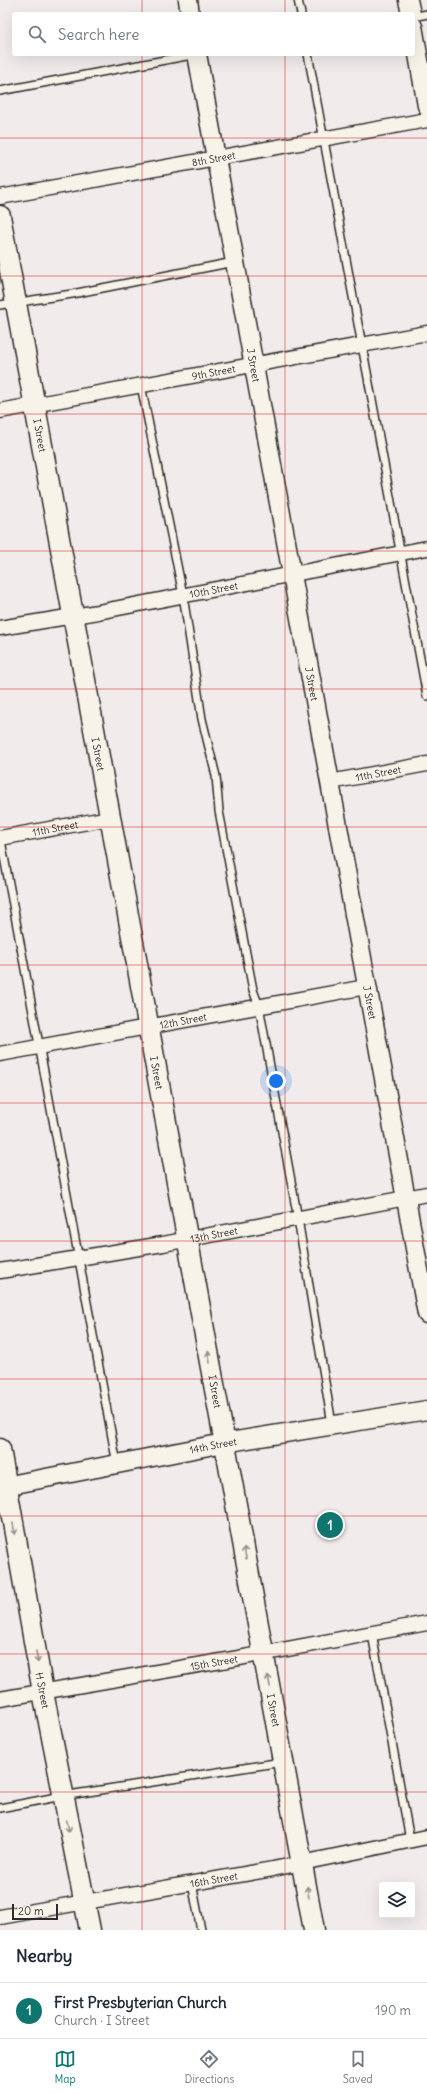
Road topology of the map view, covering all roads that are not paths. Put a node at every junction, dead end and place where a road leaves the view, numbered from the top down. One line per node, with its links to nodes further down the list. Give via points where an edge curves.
1 (188, 0): 4 (street)
2 (298, 0): 5 (lane)
3 (408, 0): 6 (street)
4 (190, 12)
5 (301, 12)
6 (411, 12)
7 (427, 14): 8 (lane)
8 (415, 17)
9 (415, 37): 14 (street)
10 (186, 56): 13 (lane)
11 (197, 56): 17 (street, J Street)
12 (308, 56): 16 (lane)
13 (0, 91)
14 (427, 106)
15 (427, 120): 16 (street, 8th Street)
16 (324, 138): 17 (street, 8th Street); 23 (lane)
17 (215, 157): 18 (street, 8th Street); 20 (street, J Street)
18 (0, 197)
19 (0, 216): 21 (main road, I Street)
20 (235, 262): 21 (lane); 24 (street, J Street)
21 (8, 304): 26 (main road, I Street)
22 (427, 333): 23 (street, 9th Street)
23 (362, 345): 24 (street, 9th Street); 29 (lane)
24 (254, 365): 25 (street, 9th Street); 30 (street, J Street)
25 (141, 385): 26 (street, 9th Street); 31 (lane)
26 (35, 405): 27 (street, 9th Street); 32 (main road, I Street)
27 (0, 411)
28 (427, 548): 29 (street, 10th Street)
29 (400, 553): 30 (street, 10th Street); 34 (lane)
30 (293, 575): 31 (street, 10th Street); 36 (street, J Street)
31 (183, 595): 32 (street, 10th Street); 40 (lane, via 202,719 216,776 221,819 253,990)
32 (73, 615): 33 (street, 10th Street); 37 (main road, I Street)
33 (0, 628)
34 (427, 696)
35 (427, 764): 36 (street, 11th Street)
36 (330, 782): 39 (street, J Street)
37 (110, 818): 38 (street, 11th Street); 41 (main road, I Street)
38 (0, 836): 42 (lane)
39 (366, 987): 40 (street, 12th Street); 45 (street, J Street)
40 (259, 1006): 41 (street, 12th Street); 46 (lane)
41 (148, 1027): 42 (street, 12th Street); 47 (main road, I Street)
42 (39, 1047): 43 (street, 12th Street); 48 (lane)
43 (0, 1054)
44 (427, 1194): 45 (street, 13th Street)
45 (406, 1199): 46 (street, 13th Street); 50 (street, J Street)
46 (298, 1219): 47 (street, 13th Street); 52 (lane)
47 (187, 1239): 48 (street, 13th Street); 53 (main road, I Street, one-way to 47)
48 (78, 1258): 49 (street, 13th Street); 55 (lane)
49 (0, 1271)
50 (427, 1314)
51 (427, 1410): 52 (street, 14th Street)
52 (332, 1424): 53 (street, 14th Street)
53 (224, 1443): 55 (street, 14th Street); 59 (main road, I Street, one-way to 53)
54 (0, 1449): 56 (main road, H Street)
55 (117, 1464): 56 (street, 14th Street)
56 (3, 1486): 60 (main road, H Street, one-way to 60)
57 (427, 1623): 58 (street, 15th Street)
58 (372, 1634): 59 (street, 15th Street); 66 (lane)
59 (264, 1653): 60 (street, 15th Street); 62 (main road, I Street, one-way to 59)
60 (42, 1692): 61 (street, 15th Street); 63 (main road, H Street)
61 (0, 1699)
62 (285, 1762): 63 (lane); 67 (main road, I Street)
63 (62, 1796): 64 (lane); 69 (main road, H Street, one-way to 69)
64 (0, 1808)
65 (427, 1837): 66 (street, 16th Street)
66 (410, 1840): 67 (street, 16th Street)
67 (303, 1862): 68 (street, 16th Street); 73 (main road, I Street, one-way to 67)
68 (192, 1883): 69 (street, 16th Street); 72 (lane)
69 (85, 1902): 70 (street, 16th Street); 71 (main road, H Street)
70 (0, 1917)
71 (90, 1930)
72 (201, 1930)
73 (314, 1930)

